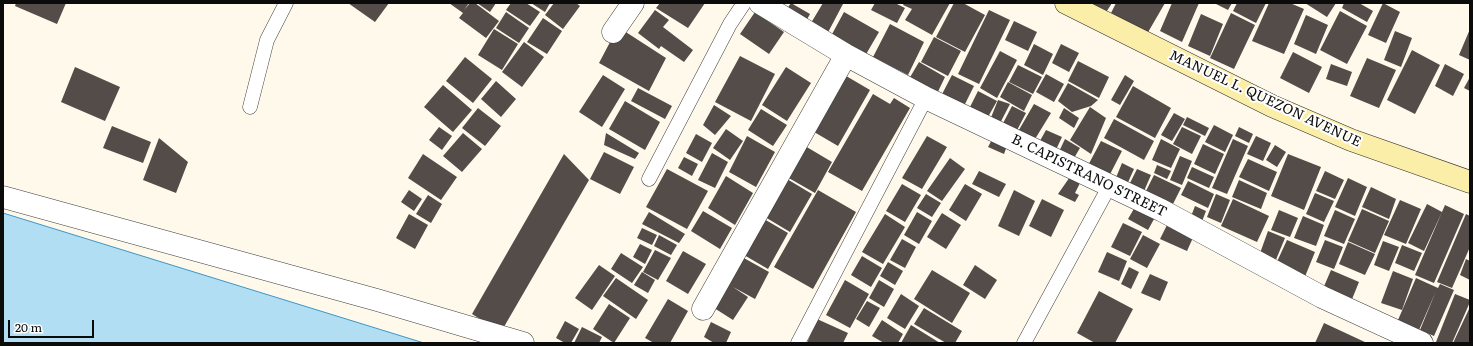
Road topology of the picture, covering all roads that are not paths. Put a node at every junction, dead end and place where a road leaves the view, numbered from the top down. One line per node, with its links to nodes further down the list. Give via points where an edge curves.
1 (286, 3): 9 (lane, via 267,40)
2 (632, 3): 6 (street)
3 (744, 3): 10 (lane, via 730,24)
4 (760, 3): 7 (street, B. CAPISTRANO STREET)
5 (1066, 3): 11 (main road, MANUEL L. QUEZON AVENUE, via 1280,109 1352,140)
6 (612, 32)
7 (846, 55): 8 (street, B. CAPISTRANO STREET); 14 (street)
8 (926, 98): 12 (street, B. CAPISTRANO STREET); 16 (lane)
9 (250, 107)
10 (649, 179)
11 (1470, 182)
12 (1110, 185): 17 (lane); 18 (street, B. CAPISTRANO STREET, via 1322,297)
13 (3, 197): 15 (street)
14 (703, 309)
15 (523, 343)
16 (798, 343)
17 (1024, 343)
18 (1422, 343)

